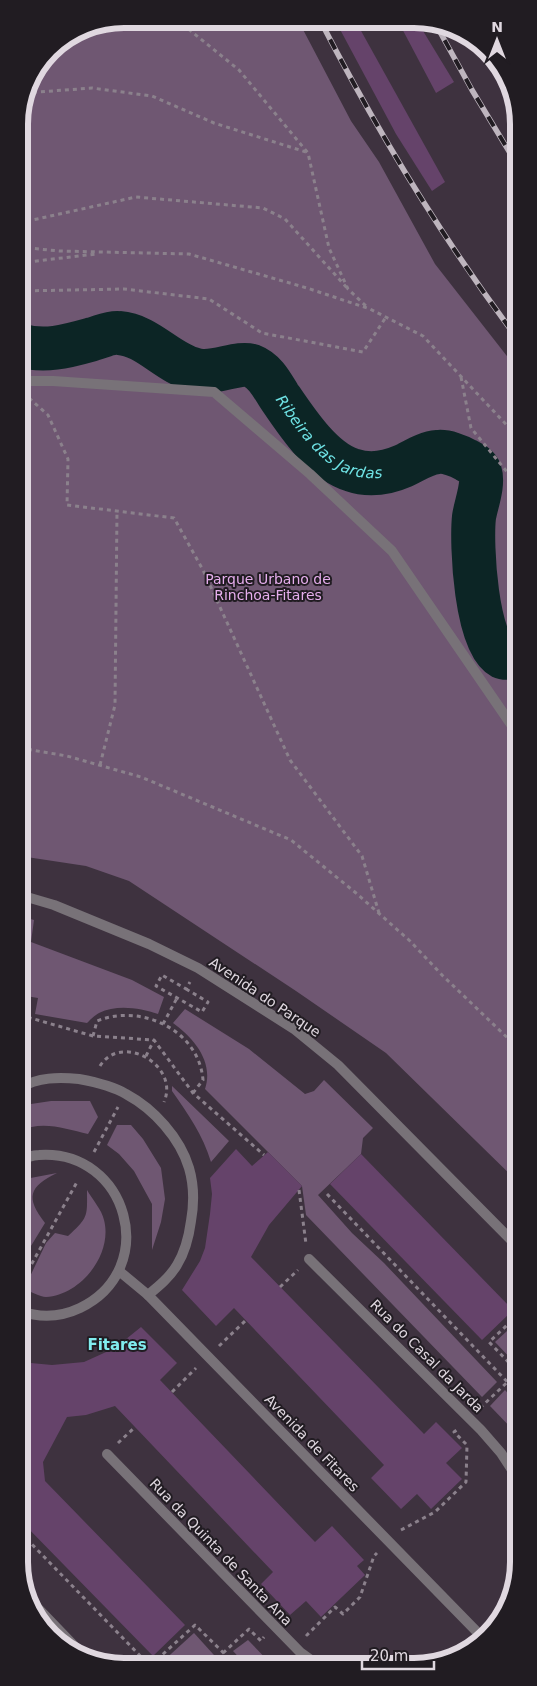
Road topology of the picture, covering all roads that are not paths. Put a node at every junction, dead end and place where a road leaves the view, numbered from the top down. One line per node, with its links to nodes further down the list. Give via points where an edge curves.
1 (28, 381): 2 (street, via 214,392 310,474 392,551)
2 (510, 722)
3 (28, 897): 6 (street, Avenida do Parque, via 149,944 198,968 294,1029 338,1065)
4 (28, 1083): 9 (street, via 49,1078 74,1079 118,1090 153,1113 182,1151 190,1169 193,1189 189,1231 177,1265)
5 (28, 1157): 8 (street, via 63,1156 86,1165 104,1179 118,1199 126,1222 126,1247)
6 (509, 1238)
7 (309, 1259): 12 (street, Rua do Casal da Jarda, via 482,1430)
8 (119, 1271): 9 (street, Avenida de Fitares); 10 (street, via 107,1288 78,1309 50,1316)
9 (148, 1295): 14 (street, Avenida de Fitares)
10 (28, 1313)
11 (107, 1454): 16 (street, Rua da Quinta de Santa Ana)
12 (509, 1465)
13 (41, 1612): 15 (street)
14 (479, 1633)
15 (71, 1643)
16 (308, 1658)

